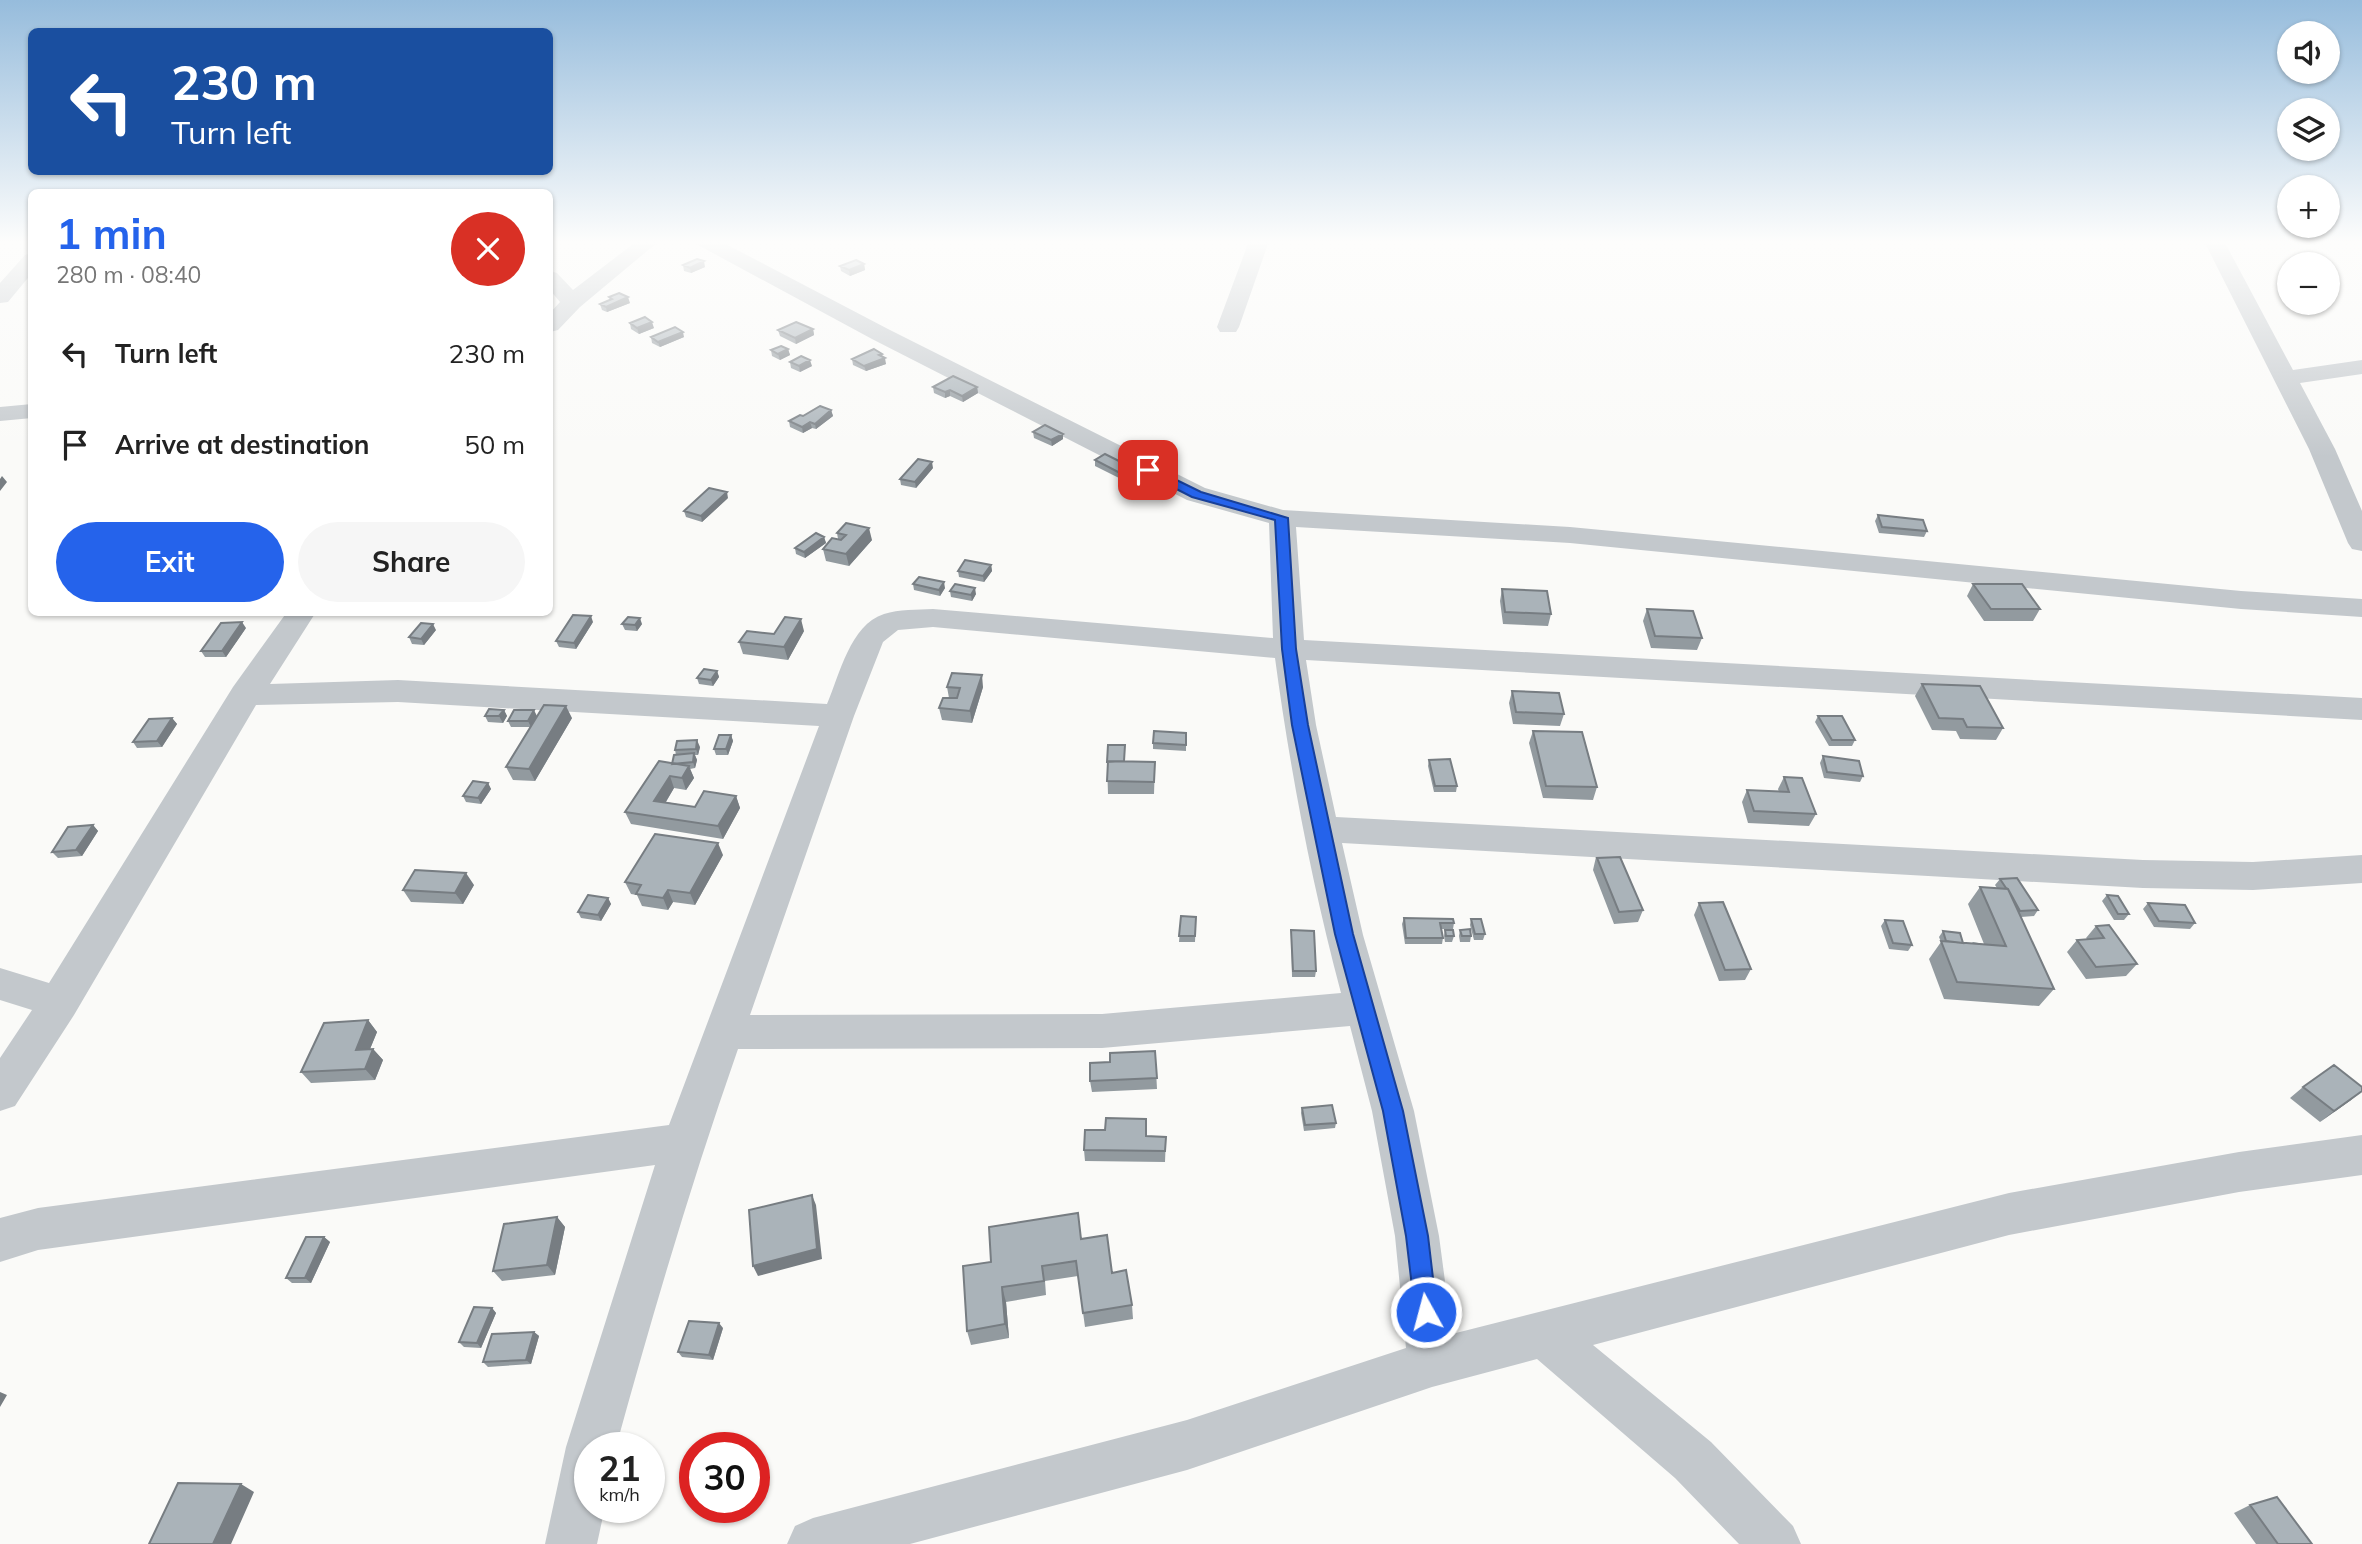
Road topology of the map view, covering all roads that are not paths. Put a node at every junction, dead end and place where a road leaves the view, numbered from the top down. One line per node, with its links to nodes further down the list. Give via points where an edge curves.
1 (841, 313): 9 (street, via 1196,494)
2 (1232, 313): 4 (street)
3 (2252, 313): 6 (street)
4 (1227, 327)
5 (2362, 367): 6 (street)
6 (2286, 378): 10 (street)
7 (28, 411): 8 (street)
8 (0, 414)
9 (1282, 518): 11 (street, via 1570,535); 13 (street)
10 (2362, 543)
11 (2362, 608)
12 (299, 616): 14 (street)
13 (1289, 649): 15 (street); 16 (street, via 933,618 893,621 870,638); 17 (street)
14 (244, 695): 16 (street, via 398,691); 20 (street)
15 (2362, 709)
16 (838, 716): 22 (street)
17 (1323, 829): 18 (street, via 2143,874 2253,876); 21 (street)
18 (2362, 869)
19 (0, 985): 20 (street)
20 (60, 1003): 23 (street)
21 (1364, 1008): 22 (street, via 1102,1031); 28 (street, via 1393,1111 1417,1236)
22 (724, 1032): 24 (street)
23 (0, 1093)
24 (684, 1142): 26 (street, via 38,1228); 29 (street)
25 (2362, 1155): 27 (street, via 2239,1172 2009,1214)
26 (0, 1240)
27 (1543, 1334): 28 (street); 33 (street, via 1693,1460)
28 (1432, 1363): 32 (street, via 1187,1445)
29 (595, 1432)
30 (575, 1523): 31 (street)
31 (571, 1544)
32 (813, 1544)
33 (1775, 1544)

